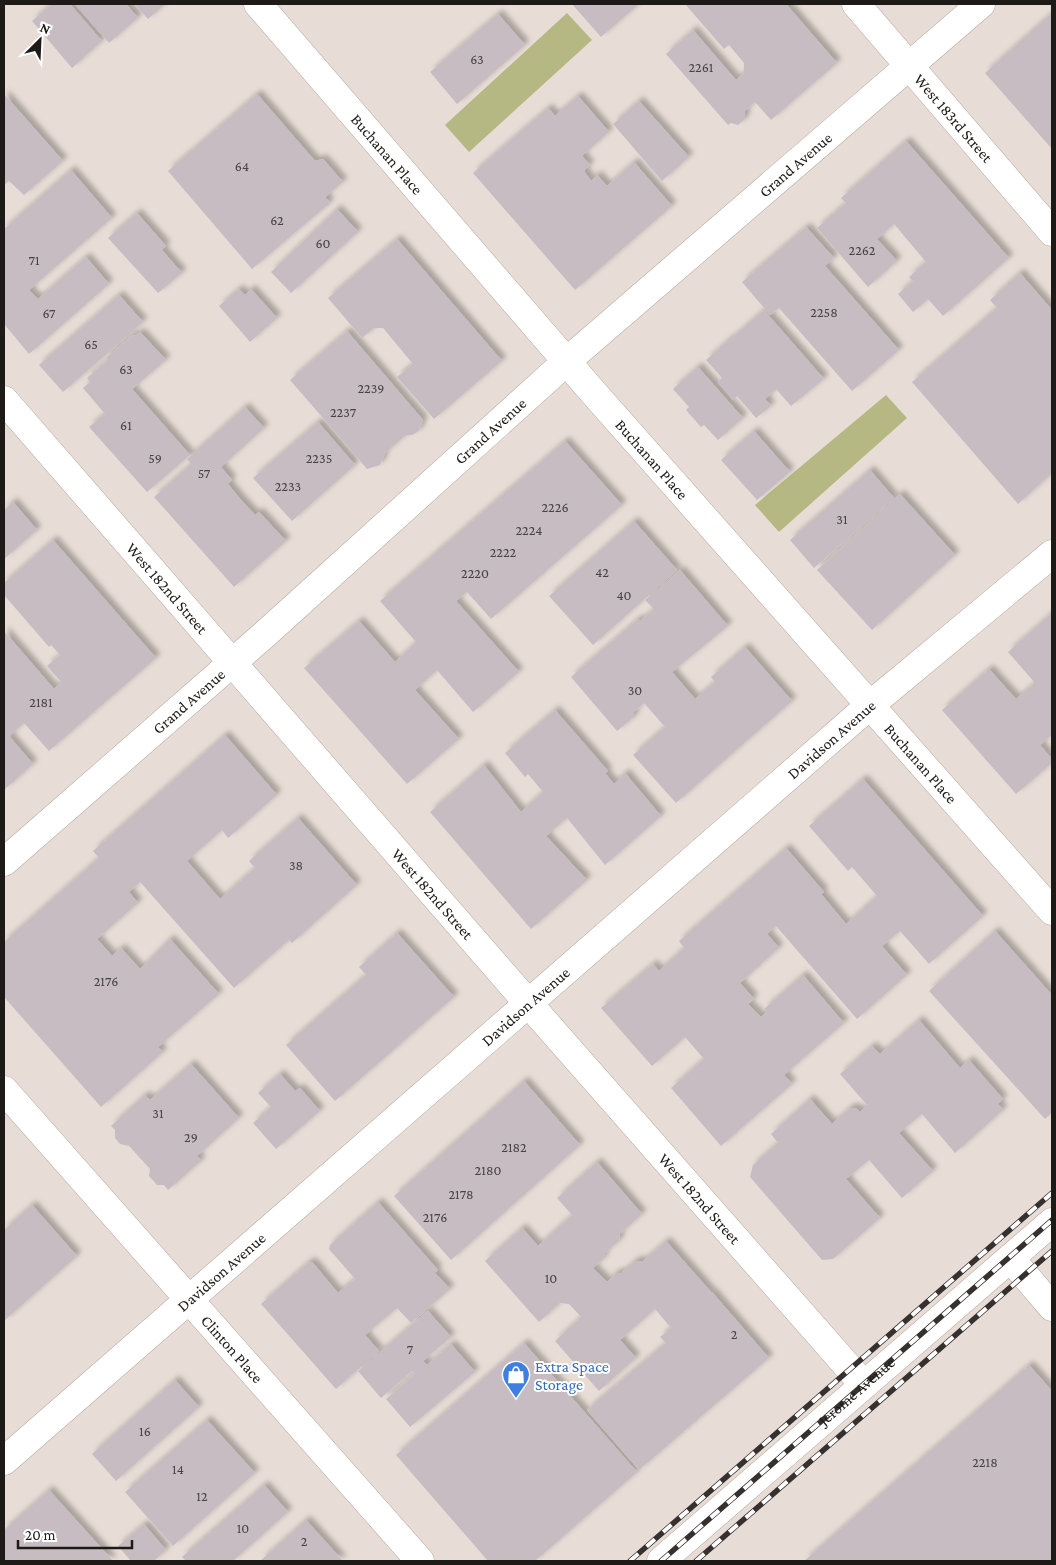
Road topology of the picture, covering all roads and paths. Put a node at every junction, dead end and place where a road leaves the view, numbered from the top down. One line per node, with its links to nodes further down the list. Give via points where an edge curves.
1 (258, 4): 6 (street, Buchanan Place)
2 (856, 4): 4 (street, West 183rd Street)
3 (981, 4): 4 (street, Grand Avenue)
4 (911, 65): 5 (street, West 183rd Street); 6 (street, Grand Avenue)
5 (1052, 232)
6 (567, 361): 9 (street, Grand Avenue); 10 (street, Buchanan Place)
7 (4, 400): 9 (street, West 182nd Street)
8 (1052, 554): 10 (street, Davidson Avenue)
9 (231, 663): 11 (street, Grand Avenue); 13 (street, West 182nd Street)
10 (869, 706): 12 (street, Buchanan Place); 13 (street, Davidson Avenue)
11 (4, 862)
12 (1052, 911)
13 (528, 1003): 17 (street, Davidson Avenue); 19 (street, West 182nd Street)
14 (4, 1090): 17 (street, Clinton Place)
15 (1052, 1222): 16 (street, Jerome Avenue)
16 (1011, 1258): 18 (street); 19 (street, Jerome Avenue)
17 (189, 1302): 20 (street, Davidson Avenue); 21 (street, Clinton Place)
18 (1052, 1307)
19 (864, 1385): 22 (street, Jerome Avenue)
20 (4, 1461)
21 (420, 1561)
22 (661, 1561)

